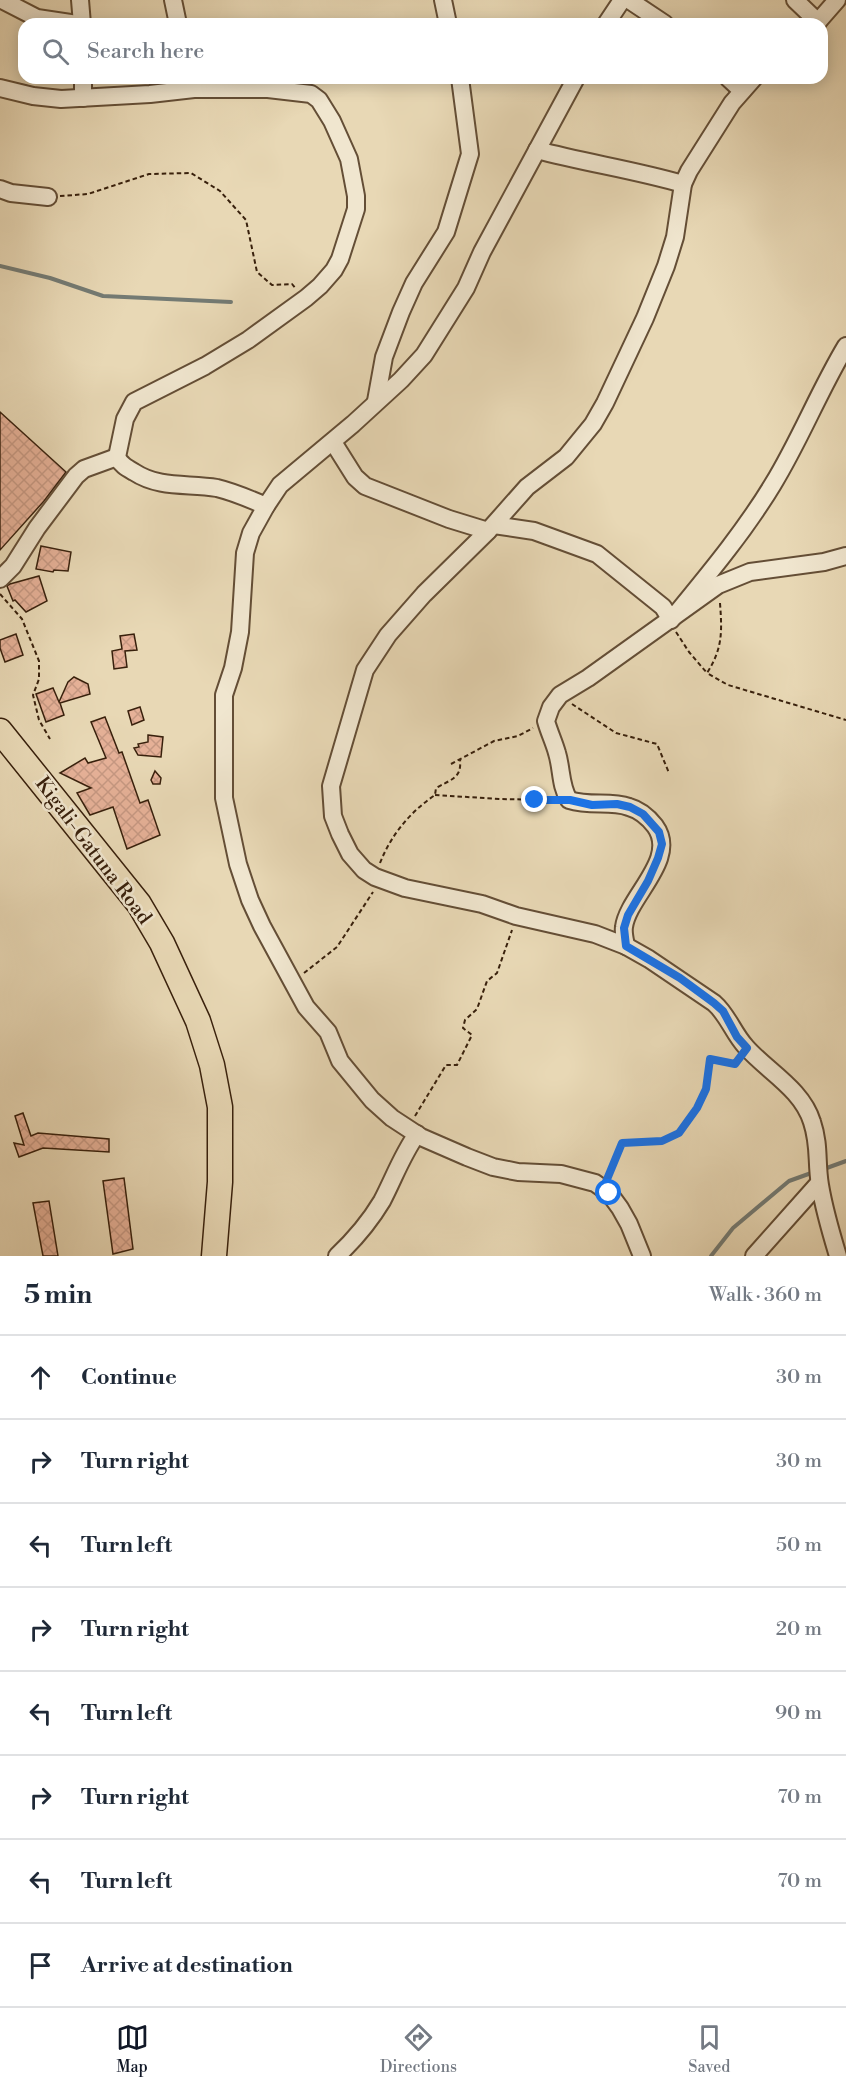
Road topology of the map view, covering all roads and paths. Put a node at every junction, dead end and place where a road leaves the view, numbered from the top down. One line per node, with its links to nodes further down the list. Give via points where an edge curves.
1 (2, 0): 9 (street)
2 (80, 0): 10 (street)
3 (173, 0): 11 (street)
4 (443, 0): 12 (street)
5 (622, 0): 13 (street)
6 (629, 0): 14 (street)
7 (795, 0): 15 (street)
8 (837, 0): 16 (street)
9 (37, 18)
10 (82, 18)
11 (177, 18)
12 (447, 18)
13 (610, 18)
14 (656, 18)
15 (812, 18)
16 (821, 18)
17 (83, 84): 26 (street)
18 (186, 84): 26 (street)
19 (206, 84): 31 (street, via 311,94 333,121 349,159 356,209 340,259)
20 (461, 84): 33 (street, via 470,154 446,232 414,283 397,321 384,357)
21 (573, 84): 27 (street)
22 (735, 84): 25 (street)
23 (748, 84): 25 (street)
24 (0, 88): 26 (street, via 33,96)
25 (742, 90): 28 (street)
26 (83, 98)
27 (537, 150): 28 (street); 33 (street, via 466,288 438,333 416,364)
28 (683, 184): 37 (street, via 666,266 600,413 566,457 527,487)
29 (0, 189): 30 (street)
30 (48, 197): 31 (path, via 88,194 149,174 191,172 220,191 246,220 257,272 272,285 292,284)
31 (306, 298): 35 (street, via 248,340 134,402 125,419)
32 (846, 346): 42 (street, via 773,484)
33 (376, 401): 34 (street)
34 (333, 442): 36 (street, via 288,478); 37 (street, via 365,486 449,519)
35 (117, 457): 36 (street, via 123,465 151,481 215,488); 39 (street, via 76,476)
36 (266, 506): 57 (street, via 245,553 240,632 224,695 224,798 250,900)
37 (491, 528): 42 (street, via 534,531 597,554 663,607); 54 (street, via 403,617 365,670 331,786 333,816 345,844 364,870)
38 (846, 556): 40 (street, via 750,572)
39 (0, 579)
40 (718, 585): 42 (street); 43 (path, via 722,635)
41 (0, 594): 48 (path, via 22,620 39,662 39,679 33,695 39,720)
42 (671, 620): 43 (path); 44 (street)
43 (707, 673): 45 (path, via 728,685)
44 (560, 695): 46 (street); 51 (path, via 616,733 657,744)
45 (846, 720)
46 (546, 721): 49 (path); 53 (street, via 557,751 563,788)
47 (0, 731): 62 (highway, Kigali-Gatuna Road, via 139,904 198,1020 220,1107 220,1182)
48 (50, 739)
49 (460, 759): 50 (path); 52 (path, via 461,769 456,777 436,788)
50 (451, 764)
51 (669, 773)
52 (435, 795): 53 (path); 54 (path, via 407,818 396,833 384,853)
53 (570, 800): 56 (street, via 630,807 643,814 659,832 662,844 658,858 624,928)
54 (377, 878): 55 (street); 57 (path, via 373,894 337,947)
55 (516, 916): 56 (street, via 595,934); 59 (path, via 497,973 487,981 477,1009 462,1028 472,1035 457,1065 446,1065)
56 (626, 946): 58 (street, via 714,1003)
57 (291, 981): 59 (street, via 306,1007 328,1032 340,1061 372,1100)
58 (747, 1048): 60 (street, via 789,1088 811,1119 818,1145); 61 (path, via 735,1064 710,1059 706,1089 679,1133 662,1141 622,1143)
59 (413, 1131): 61 (street, via 493,1167 561,1174 596,1183); 63 (street, via 372,1216)
60 (819, 1183): 65 (street); 66 (street)
61 (603, 1189): 64 (street, via 620,1208)
62 (214, 1256)
63 (337, 1256)
64 (642, 1256)
65 (754, 1256)
66 (838, 1256)

